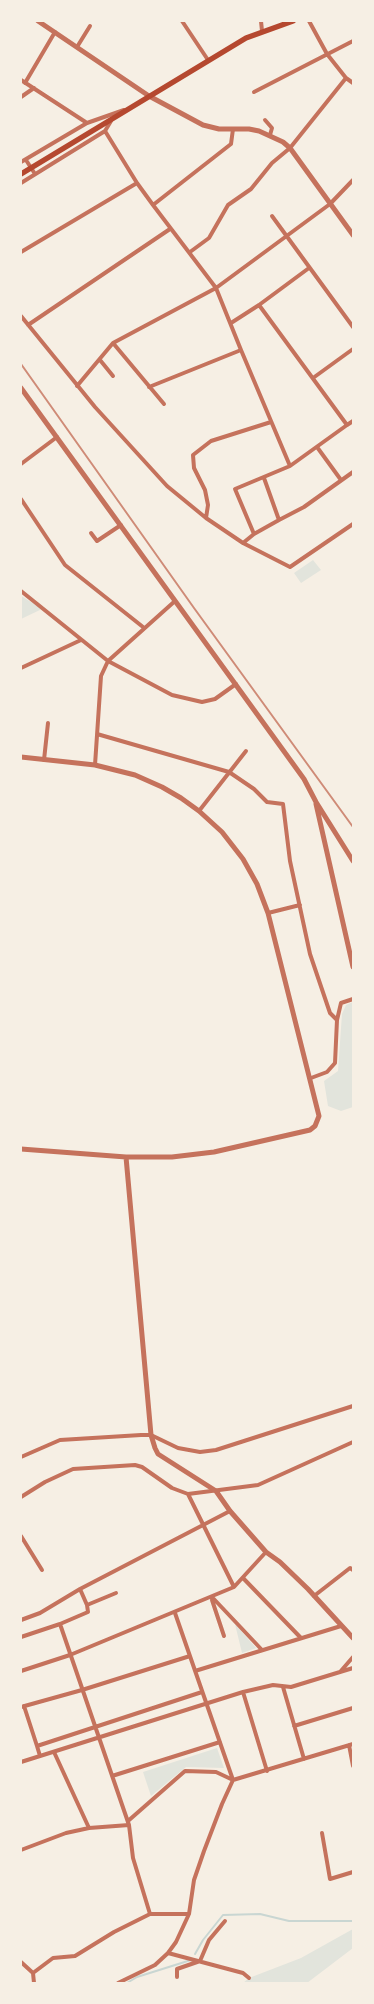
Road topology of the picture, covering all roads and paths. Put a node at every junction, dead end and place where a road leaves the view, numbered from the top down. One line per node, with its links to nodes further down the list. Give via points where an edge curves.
1 (38, 21): 8 (street)
2 (182, 21): 12 (street)
3 (261, 21): 7 (street)
4 (293, 21): 7 (main road)
5 (309, 21): 11 (street)
6 (90, 26): 10 (street)
7 (262, 31): 12 (main road)
8 (54, 32): 10 (street); 14 (street)
9 (353, 41): 11 (street)
10 (77, 47): 18 (street)
11 (327, 54): 13 (street); 17 (street)
12 (208, 60): 18 (main road)
13 (346, 78): 15 (street); 27 (street)
14 (23, 81): 16 (street)
15 (353, 83)
16 (34, 88): 19 (street); 23 (street)
17 (254, 92)
18 (148, 96): 20 (main road); 24 (street, via 203,125)
19 (21, 97)
20 (127, 109): 21 (main road); 23 (street)
21 (115, 116): 25 (street); 29 (main road)
22 (265, 120): 26 (street, via 272,128)
23 (87, 123): 28 (street)
24 (233, 128): 26 (street); 35 (street, via 231,144)
25 (105, 131): 30 (street); 33 (street)
26 (270, 134): 27 (street)
27 (290, 148): 34 (street); 41 (street, via 272,163 251,189 228,205 209,238)
28 (23, 161): 30 (street)
29 (21, 174)
30 (35, 174): 32 (street)
31 (353, 180): 34 (street)
32 (21, 183)
33 (137, 183): 35 (street); 40 (street)
34 (330, 204): 38 (street); 39 (street)
35 (153, 205): 37 (street)
36 (272, 216): 39 (street)
37 (170, 229): 41 (street); 47 (street)
38 (353, 235)
39 (286, 237): 42 (street); 43 (street)
40 (21, 252)
41 (190, 252): 43 (street)
42 (310, 268): 44 (street); 48 (street)
43 (216, 288): 46 (street); 49 (street)
44 (259, 305): 46 (street); 54 (street)
45 (21, 316): 47 (street)
46 (231, 323): 51 (street)
47 (28, 324): 55 (street)
48 (353, 327)
49 (113, 343): 52 (street); 56 (street)
50 (353, 349): 54 (street)
51 (241, 350): 56 (street); 60 (street)
52 (100, 360): 53 (street); 55 (street)
53 (113, 376)
54 (313, 378): 61 (street)
55 (77, 386): 70 (street, via 167,486)
56 (149, 387): 58 (street)
57 (21, 388): 62 (street)
58 (164, 404)
59 (353, 421): 61 (street)
60 (271, 422): 65 (street); 70 (street, via 211,442 192,455 194,468 206,495)
61 (347, 425): 63 (street)
62 (57, 437): 64 (street); 73 (street)
63 (316, 447): 65 (street); 68 (street)
64 (21, 464)
65 (290, 466): 67 (street)
66 (353, 472): 68 (street)
67 (264, 478): 71 (street); 75 (street, via 235,489)
68 (341, 480): 71 (street, via 304,507)
69 (21, 499): 79 (street, via 65,565)
70 (206, 518): 76 (street)
71 (279, 520): 75 (street)
72 (353, 524): 76 (street, via 290,567)
73 (121, 525): 74 (street, via 97,541); 78 (street)
74 (91, 533)
75 (254, 534): 76 (street)
76 (243, 543)
77 (21, 591): 80 (street)
78 (175, 601): 79 (street); 83 (street)
79 (143, 628): 81 (street)
80 (81, 640): 81 (street); 82 (street)
81 (108, 661): 83 (street, via 172,695 187,700 202,702 215,699); 85 (street, via 102,676)
82 (21, 668)
83 (236, 684): 91 (street, via 304,779)
84 (48, 723): 88 (street)
85 (97, 734): 89 (street); 90 (street)
86 (246, 751): 90 (street)
87 (21, 758): 88 (street)
88 (44, 760): 89 (street)
89 (95, 766): 94 (street, via 135,775 162,787)
90 (229, 772): 92 (street, via 254,789 267,802); 94 (street)
91 (316, 802): 95 (street); 98 (street)
92 (283, 804): 93 (street); 96 (street, via 290,861)
93 (289, 804)
94 (199, 811): 97 (street, via 222,832 243,859)
95 (353, 861)
96 (300, 905): 97 (street); 100 (street, via 310,954 330,1013)
97 (268, 913): 101 (street)
98 (353, 967)
99 (353, 999): 100 (street, via 341,1003)
100 (336, 1020): 101 (street, via 335,1063 327,1072)
101 (311, 1078): 103 (street, via 319,1116 315,1126 310,1130 214,1152 172,1157)
102 (21, 1149): 103 (street)
103 (126, 1157): 105 (street)
104 (353, 1406): 105 (street, via 216,1450 200,1452 178,1448)
105 (150, 1435): 107 (street, via 60,1440); 108 (street, via 158,1454)
106 (353, 1442): 108 (street, via 258,1484)
107 (21, 1457)
108 (216, 1491): 109 (street); 111 (street)
109 (188, 1494): 110 (street, via 172,1488 136,1465 73,1469); 112 (street)
110 (21, 1497)
111 (230, 1511): 112 (street); 114 (street)
112 (204, 1526): 118 (street); 119 (street)
113 (21, 1536): 115 (street)
114 (266, 1552): 117 (street); 121 (street, via 280,1562)
115 (42, 1570)
116 (353, 1570): 121 (street, via 350,1568)
117 (243, 1578): 118 (street); 130 (street)
118 (234, 1587): 122 (street)
119 (80, 1589): 123 (street); 125 (street, via 40,1613)
120 (116, 1593): 123 (street)
121 (314, 1596): 127 (street)
122 (212, 1597): 124 (street); 128 (street); 132 (street)
123 (87, 1605): 126 (street, via 88,1612)
124 (175, 1612): 133 (street); 134 (street)
125 (21, 1620)
126 (60, 1624): 129 (street); 133 (street)
127 (341, 1626): 130 (street); 131 (street)
128 (224, 1636)
129 (21, 1637)
130 (301, 1638): 132 (street)
131 (353, 1638)
132 (262, 1650): 138 (street)
133 (70, 1655): 137 (street); 141 (street)
134 (190, 1656): 138 (street); 141 (street)
135 (353, 1657): 139 (street)
136 (353, 1668): 139 (street)
137 (21, 1671)
138 (195, 1671): 142 (street)
139 (340, 1672): 140 (street, via 303,1685)
140 (283, 1687): 143 (street, via 273,1685); 147 (street)
141 (82, 1690): 145 (street); 148 (street)
142 (202, 1692): 144 (street); 148 (street)
143 (243, 1692): 144 (street); 158 (street)
144 (207, 1704): 149 (street); 150 (street)
145 (22, 1707): 152 (street)
146 (353, 1708): 147 (street)
147 (294, 1726): 155 (street)
148 (95, 1727): 149 (street); 152 (street)
149 (99, 1738): 153 (street); 159 (street)
150 (220, 1742): 159 (street); 160 (street)
151 (351, 1744): 155 (street); 157 (street)
152 (37, 1746): 154 (street)
153 (54, 1752): 154 (street); 162 (street)
154 (40, 1756): 156 (street)
155 (304, 1759): 158 (street)
156 (21, 1762)
157 (353, 1766)
158 (267, 1771): 160 (street)
159 (112, 1776): 161 (street)
160 (233, 1780): 161 (street, via 216,1772 185,1771); 167 (street, via 194,1880)
161 (129, 1823): 162 (street); 166 (street, via 133,1858)
162 (89, 1828): 164 (street, via 66,1833)
163 (322, 1833): 165 (street, via 330,1879)
164 (21, 1850)
165 (353, 1872)
166 (150, 1914): 167 (street); 172 (street, via 75,1956 54,1958)
167 (189, 1914): 169 (street)
168 (225, 1921): 170 (street, via 209,1940)
169 (168, 1953): 170 (street); 176 (street, via 151,1967)
170 (200, 1961): 173 (street, via 177,1970); 174 (street, via 243,1973)
171 (21, 1962): 172 (street)
172 (33, 1973): 175 (street)
173 (178, 1977)
174 (249, 1978)
175 (34, 1983)
176 (118, 1983)

